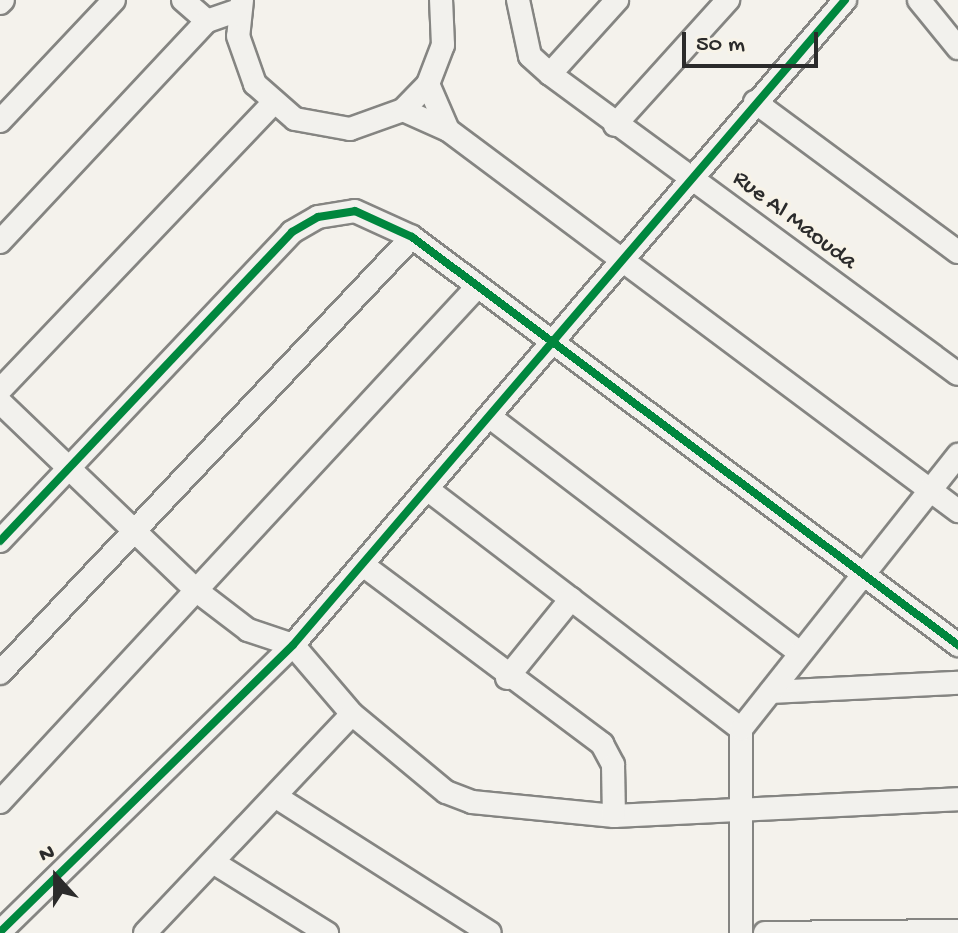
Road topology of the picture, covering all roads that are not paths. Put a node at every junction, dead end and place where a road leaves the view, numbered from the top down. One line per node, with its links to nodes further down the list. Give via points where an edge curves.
1 (114, 0): 17 (street)
2 (183, 0): 10 (street)
3 (441, 0): 13 (street, via 443,45)
4 (518, 0): 12 (street, Rue Al Maouda, via 530,56)
5 (617, 0): 12 (street)
6 (728, 0): 18 (street)
7 (845, 0): 14 (street)
8 (919, 0): 11 (street)
9 (241, 5): 10 (street); 15 (street, via 244,61)
10 (207, 21): 22 (street)
11 (958, 48)
12 (550, 74): 18 (street, Rue Al Maouda)
13 (428, 84): 16 (street); 19 (street)
14 (755, 102): 20 (street); 23 (street)
15 (272, 104): 16 (street, via 322,128 350,129); 28 (street)
16 (403, 110): 19 (street)
17 (0, 121)
18 (615, 125): 20 (street, Rue Al Maouda)
19 (448, 130): 24 (street)
20 (691, 177): 24 (street); 27 (street, Rue Al Maouda)
21 (412, 237): 25 (street); 32 (street, via 355,211 302,224); 36 (street)
22 (0, 242)
23 (958, 252)
24 (624, 262): 26 (street); 34 (street)
25 (476, 288): 26 (street); 40 (street)
26 (552, 343): 30 (street); 39 (street)
27 (958, 374)
28 (0, 390)
29 (0, 402): 32 (street)
30 (490, 417): 33 (street); 44 (street)
31 (958, 455): 34 (street)
32 (67, 467): 36 (street); 37 (street)
33 (427, 489): 38 (street); 41 (street)
34 (931, 490): 35 (street); 39 (street)
35 (958, 511)
36 (135, 530): 40 (street); 45 (street)
37 (0, 541)
38 (363, 565): 42 (street); 46 (street)
39 (864, 574): 43 (street); 44 (street)
40 (197, 591): 42 (street, via 248,630); 53 (street)
41 (571, 599): 46 (street); 50 (street)
42 (293, 645): 49 (street); 59 (street)
43 (958, 645)
44 (800, 653): 48 (street)
45 (0, 673)
46 (507, 678): 55 (street, via 602,744 613,765)
47 (958, 683): 48 (street)
48 (771, 692): 50 (street)
49 (352, 714): 51 (street); 55 (street, via 425,779 472,802)
50 (741, 729): 54 (street)
51 (278, 798): 56 (street); 61 (street)
52 (958, 799): 54 (street)
53 (0, 802)
54 (741, 810): 55 (street); 62 (street)
55 (614, 816)
56 (216, 864): 57 (street); 60 (street)
57 (155, 930)
58 (958, 931): 63 (street)
59 (0, 932)
60 (327, 933)
61 (490, 933)
62 (741, 933)
63 (765, 933)

